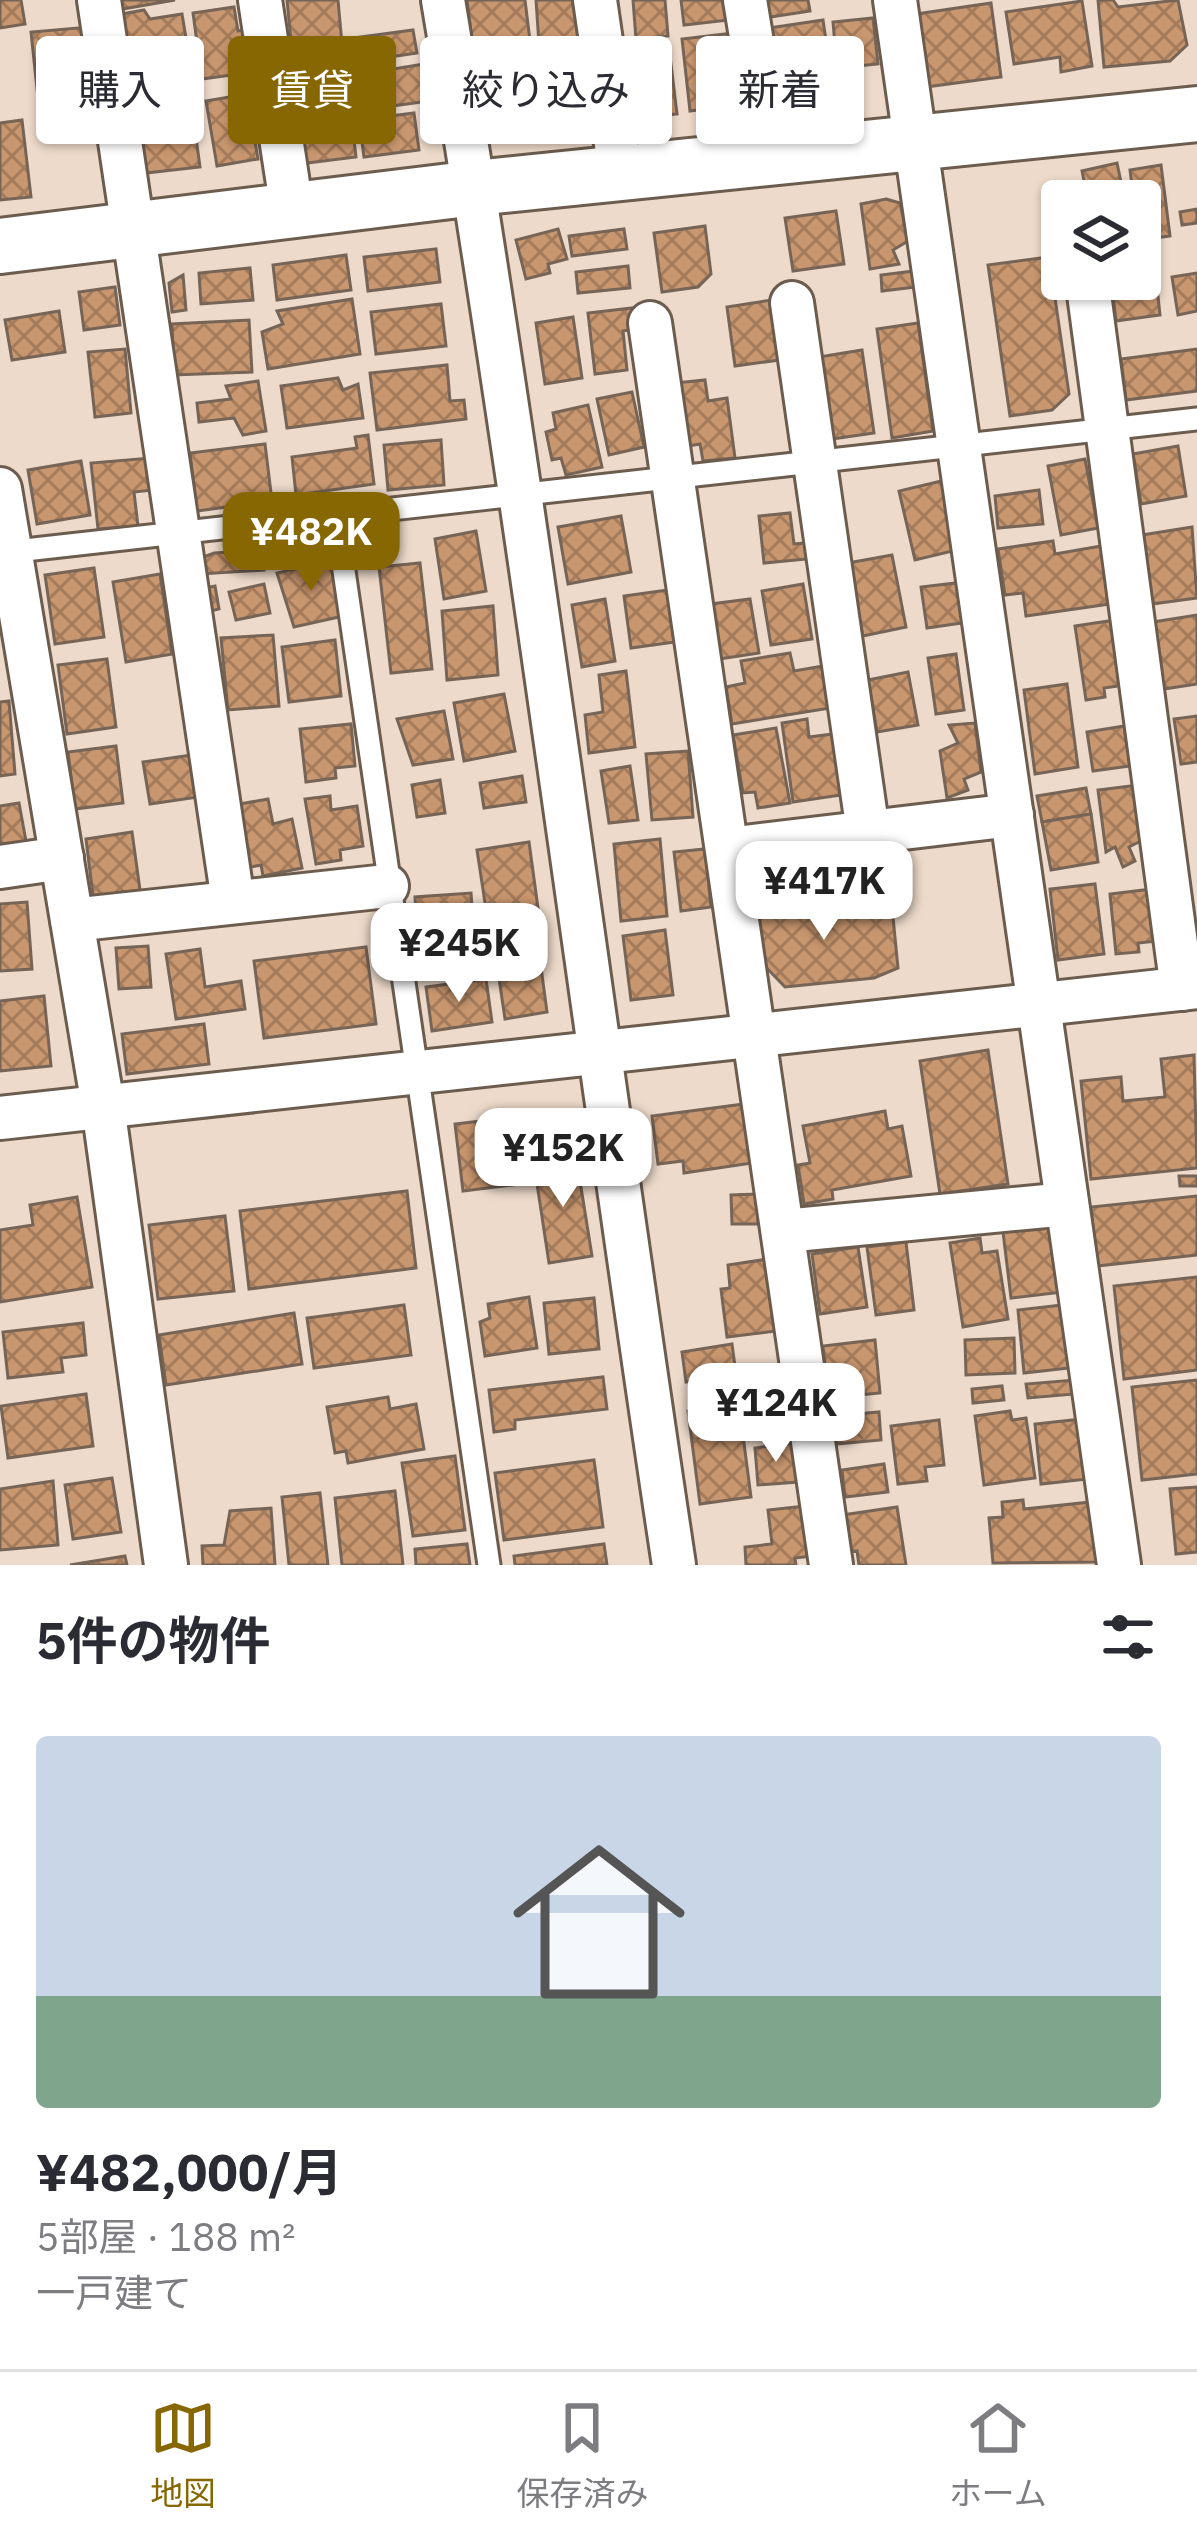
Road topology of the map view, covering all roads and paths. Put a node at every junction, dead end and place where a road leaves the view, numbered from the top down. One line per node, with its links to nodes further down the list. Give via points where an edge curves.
1 (99, 0): 13 (street)
2 (260, 0): 12 (street)
3 (443, 0): 11 (street)
4 (596, 0): 10 (street)
5 (746, 0): 9 (street)
6 (896, 0): 8 (street)
7 (1197, 114): 8 (street)
8 (915, 143): 9 (street); 20 (street)
9 (771, 158): 10 (street)
10 (620, 172): 11 (street)
11 (475, 188): 12 (street); 24 (street)
12 (292, 210): 13 (street)
13 (131, 229): 14 (street); 26 (street)
14 (0, 246)
15 (1091, 300): 19 (street)
16 (792, 303): 21 (street)
17 (650, 323): 22 (street)
18 (1197, 419): 19 (lane)
19 (1109, 429): 20 (lane); 36 (street)
20 (962, 446): 21 (lane); 28 (street)
21 (818, 463): 22 (lane); 29 (street)
22 (674, 479): 24 (lane); 30 (street)
23 (0, 489): 27 (street)
24 (525, 496): 25 (lane); 39 (street)
25 (336, 516): 26 (lane); 33 (lane)
26 (175, 534): 27 (lane); 34 (street)
27 (6, 552): 31 (street)
28 (1012, 815): 29 (street); 37 (street)
29 (868, 832): 30 (street)
30 (728, 849): 38 (street)
31 (62, 858): 32 (street); 35 (street)
32 (0, 866)
33 (387, 886): 34 (street); 40 (lane)
34 (233, 901): 35 (street)
35 (72, 920): 41 (street)
36 (1189, 988): 37 (street)
37 (1039, 1005): 38 (street); 43 (street)
38 (757, 1039): 39 (street); 44 (street)
39 (596, 1055): 40 (street); 47 (street)
40 (413, 1075): 41 (street); 46 (lane)
41 (103, 1106): 42 (street); 45 (street)
42 (0, 1118)
43 (1067, 1204): 44 (street); 49 (street)
44 (784, 1232): 48 (street)
45 (166, 1565)
46 (489, 1565)
47 (674, 1565)
48 (831, 1565)
49 (1119, 1565)

